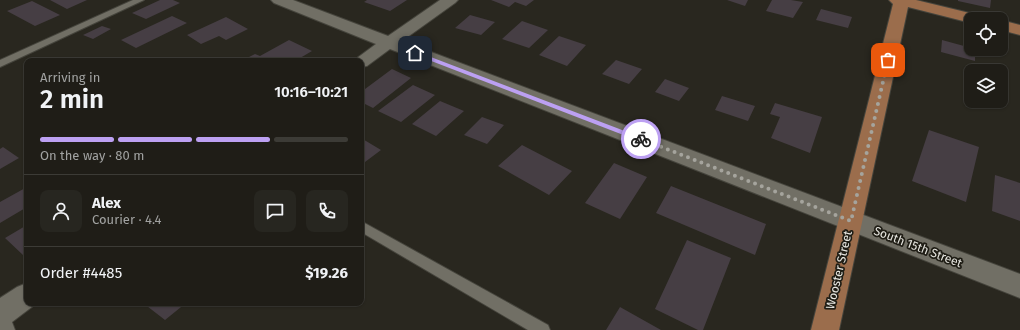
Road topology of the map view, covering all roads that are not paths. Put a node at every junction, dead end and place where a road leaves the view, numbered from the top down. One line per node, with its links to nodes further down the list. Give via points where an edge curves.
1 (140, 0): 10 (lane)
2 (279, 0): 8 (street, South 15th Street)
3 (450, 0): 8 (street)
4 (900, 0): 5 (main road); 11 (main road, Wooster Street)
5 (964, 16)
6 (1008, 27): 7 (main road)
7 (1020, 30)
8 (388, 43): 9 (street); 11 (street, South 15th Street)
9 (364, 60)
10 (0, 64)
11 (851, 221): 13 (street, South 15th Street); 17 (main road, Wooster Street)
12 (364, 228): 16 (lane)
13 (1020, 286)
14 (24, 297): 15 (street)
15 (0, 314)
16 (542, 330)
17 (826, 330)

